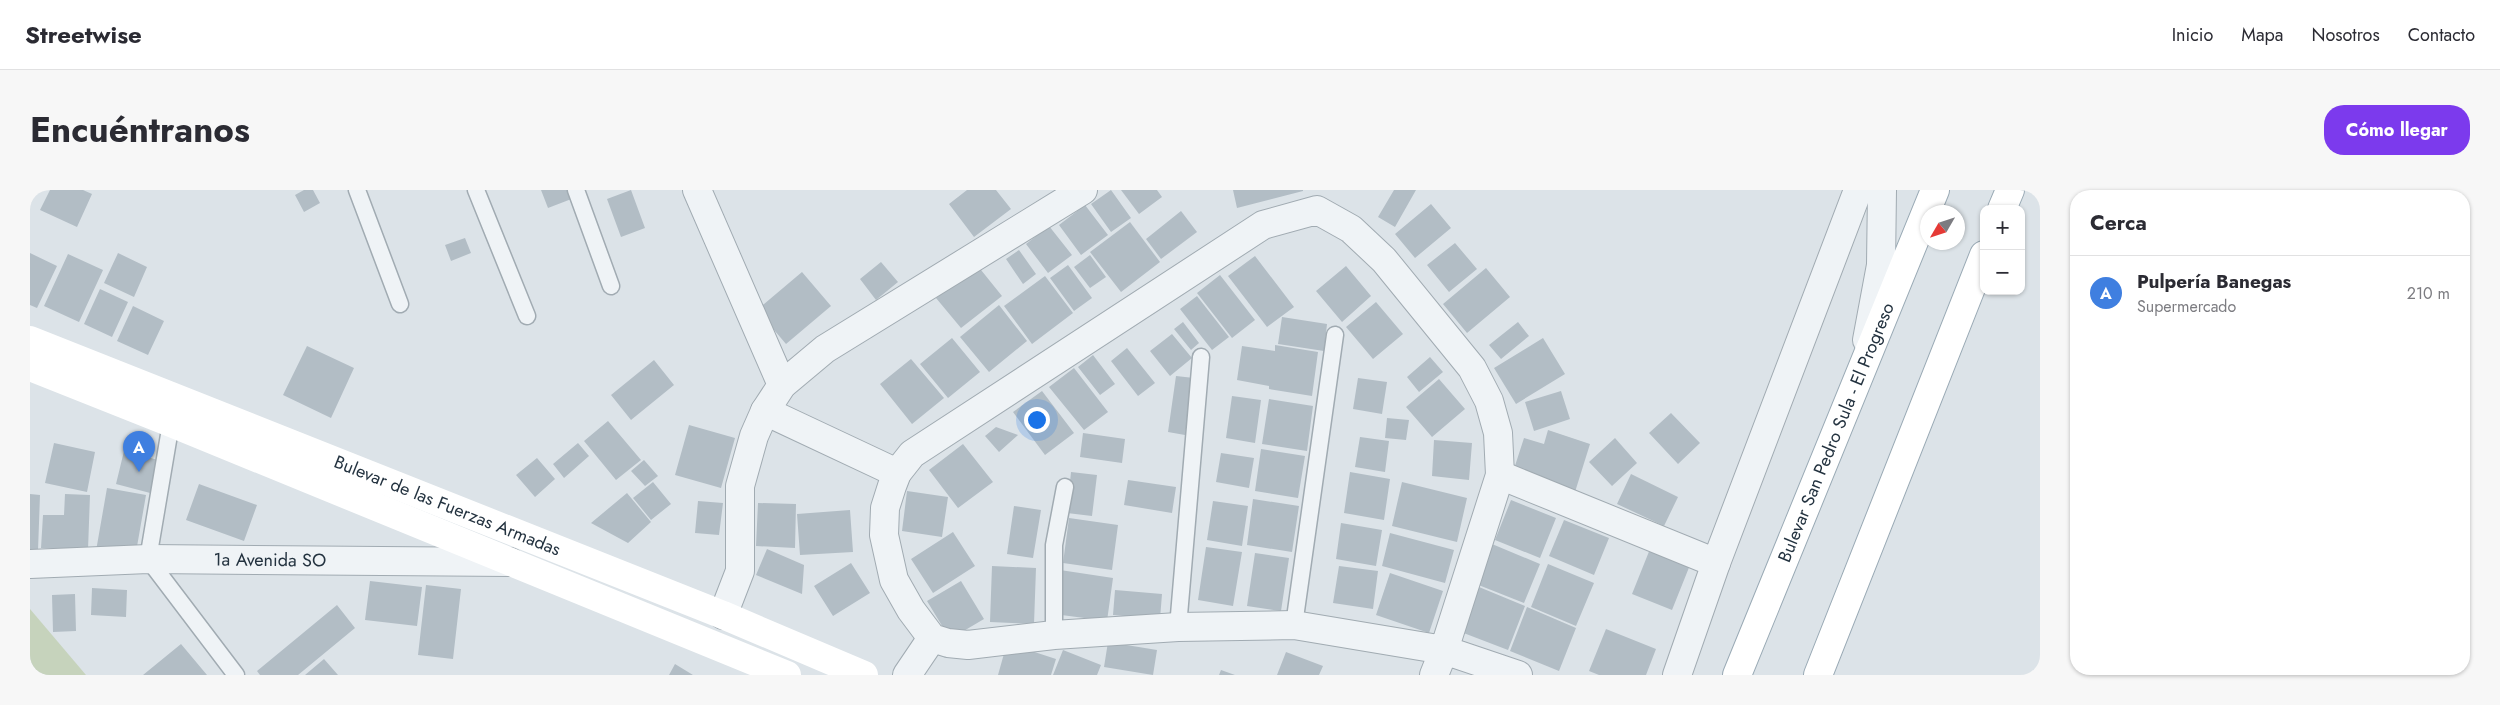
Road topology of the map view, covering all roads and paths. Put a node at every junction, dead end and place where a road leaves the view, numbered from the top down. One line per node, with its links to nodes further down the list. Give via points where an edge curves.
1 (357, 190): 14 (lane)
2 (476, 190): 15 (lane)
3 (576, 190): 13 (lane)
4 (697, 190): 21 (street)
5 (1083, 190): 21 (street, via 824,349)
6 (1858, 190): 29 (street)
7 (1882, 190): 20 (street, via 1881,265)
8 (1935, 190): 20 (street, Bulevar San Pedro Sula - El Progreso)
9 (2010, 190): 11 (street)
10 (1319, 200): 24 (street, via 1263,225 912,454); 25 (street, via 1384,260 1472,368 1489,401 1496,425)
11 (2004, 205)
12 (1980, 265): 44 (street)
13 (611, 286)
14 (400, 304)
15 (527, 316)
16 (1335, 335): 32 (lane)
17 (30, 340): 31 (street, Bulevar de las Fuerzas Armadas)
18 (1201, 357): 33 (lane)
19 (30, 367): 23 (street, Bulevar de las Fuerzas Armadas)
20 (1860, 375): 43 (street, Bulevar San Pedro Sula - El Progreso)
21 (782, 385): 22 (street)
22 (765, 412): 24 (street); 31 (street, via 754,436 740,486 740,571)
23 (172, 423): 27 (lane); 28 (street, Bulevar de las Fuerzas Armadas)
24 (897, 473): 35 (street, via 886,508 884,535 894,580)
25 (1500, 475): 29 (street); 36 (street)
26 (1064, 487): 34 (lane, via 1054,545)
27 (148, 559): 28 (street, 1a Avenida SO); 30 (street, 1a Avenida SO); 37 (lane)
28 (510, 562): 38 (street, Bulevar de las Fuerzas Armadas)
29 (1716, 563): 42 (street)
30 (30, 564)
31 (723, 615): 39 (street, Bulevar de las Fuerzas Armadas)
32 (1294, 625): 33 (street); 36 (street)
33 (1178, 627): 34 (street)
34 (1054, 635): 35 (street, via 968,645)
35 (932, 638): 40 (street)
36 (1439, 663): 41 (street)
37 (236, 675)
38 (787, 675)
39 (864, 675)
40 (907, 675)
41 (1518, 675)
42 (1677, 675)
43 (1737, 675)
44 (1818, 675)

